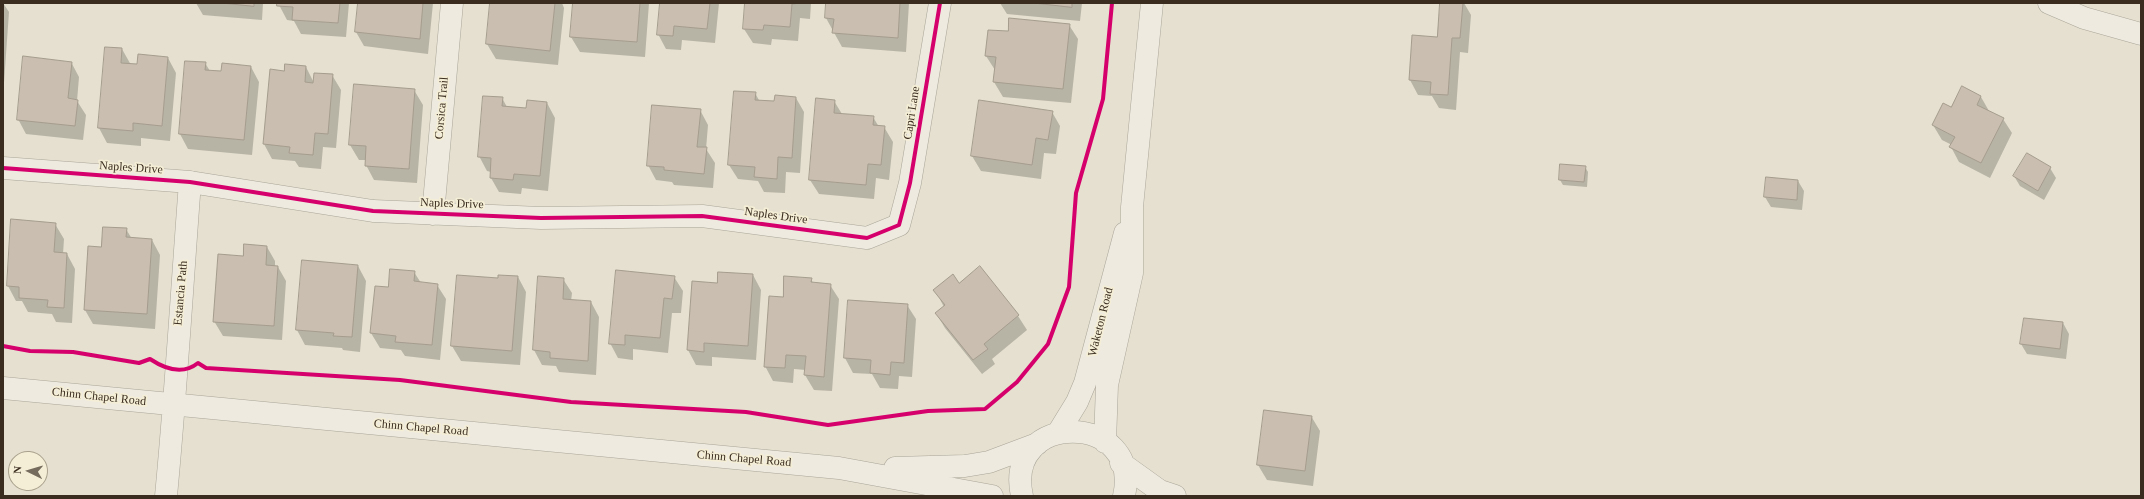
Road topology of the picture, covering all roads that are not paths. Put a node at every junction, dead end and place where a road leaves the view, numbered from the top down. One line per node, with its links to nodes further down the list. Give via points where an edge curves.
1 (452, 3): 9 (street, Corsica Trail)
2 (940, 3): 10 (street, Capri Lane, via 910,183)
3 (1152, 3): 8 (street, Waketon Road)
4 (2049, 3): 5 (street, via 2084,18)
5 (2141, 34)
6 (3, 168): 7 (street, Naples Drive)
7 (190, 182): 9 (street, Naples Drive, via 372,211); 12 (street, Estancia Path, via 175,368)
8 (1132, 207): 13 (street, Waketon Road, via 1085,383 1078,402); 14 (street, Waketon Road, via 1132,273 1107,385)
9 (433, 214): 10 (street, Naples Drive, via 541,218 702,216 867,238)
10 (899, 225)
11 (3, 388): 12 (street, Chinn Chapel Road)
12 (175, 404): 17 (street, Chinn Chapel Road); 18 (street, Estancia Path)
13 (1058, 433): 14 (street, via 1081,431); 15 (street, Chinn Chapel Road)
14 (1105, 442): 16 (street, via 1115,451)
15 (1037, 444): 17 (street, Chinn Chapel Road, via 989,462 965,466); 20 (street, via 1024,464 1021,476)
16 (1121, 463): 21 (street, via 1125,476); 22 (street, via 1160,491)
17 (839, 468): 19 (street, Chinn Chapel Road)
18 (166, 496)
19 (992, 496)
20 (1022, 496)
21 (1124, 496)
22 (1175, 496)

